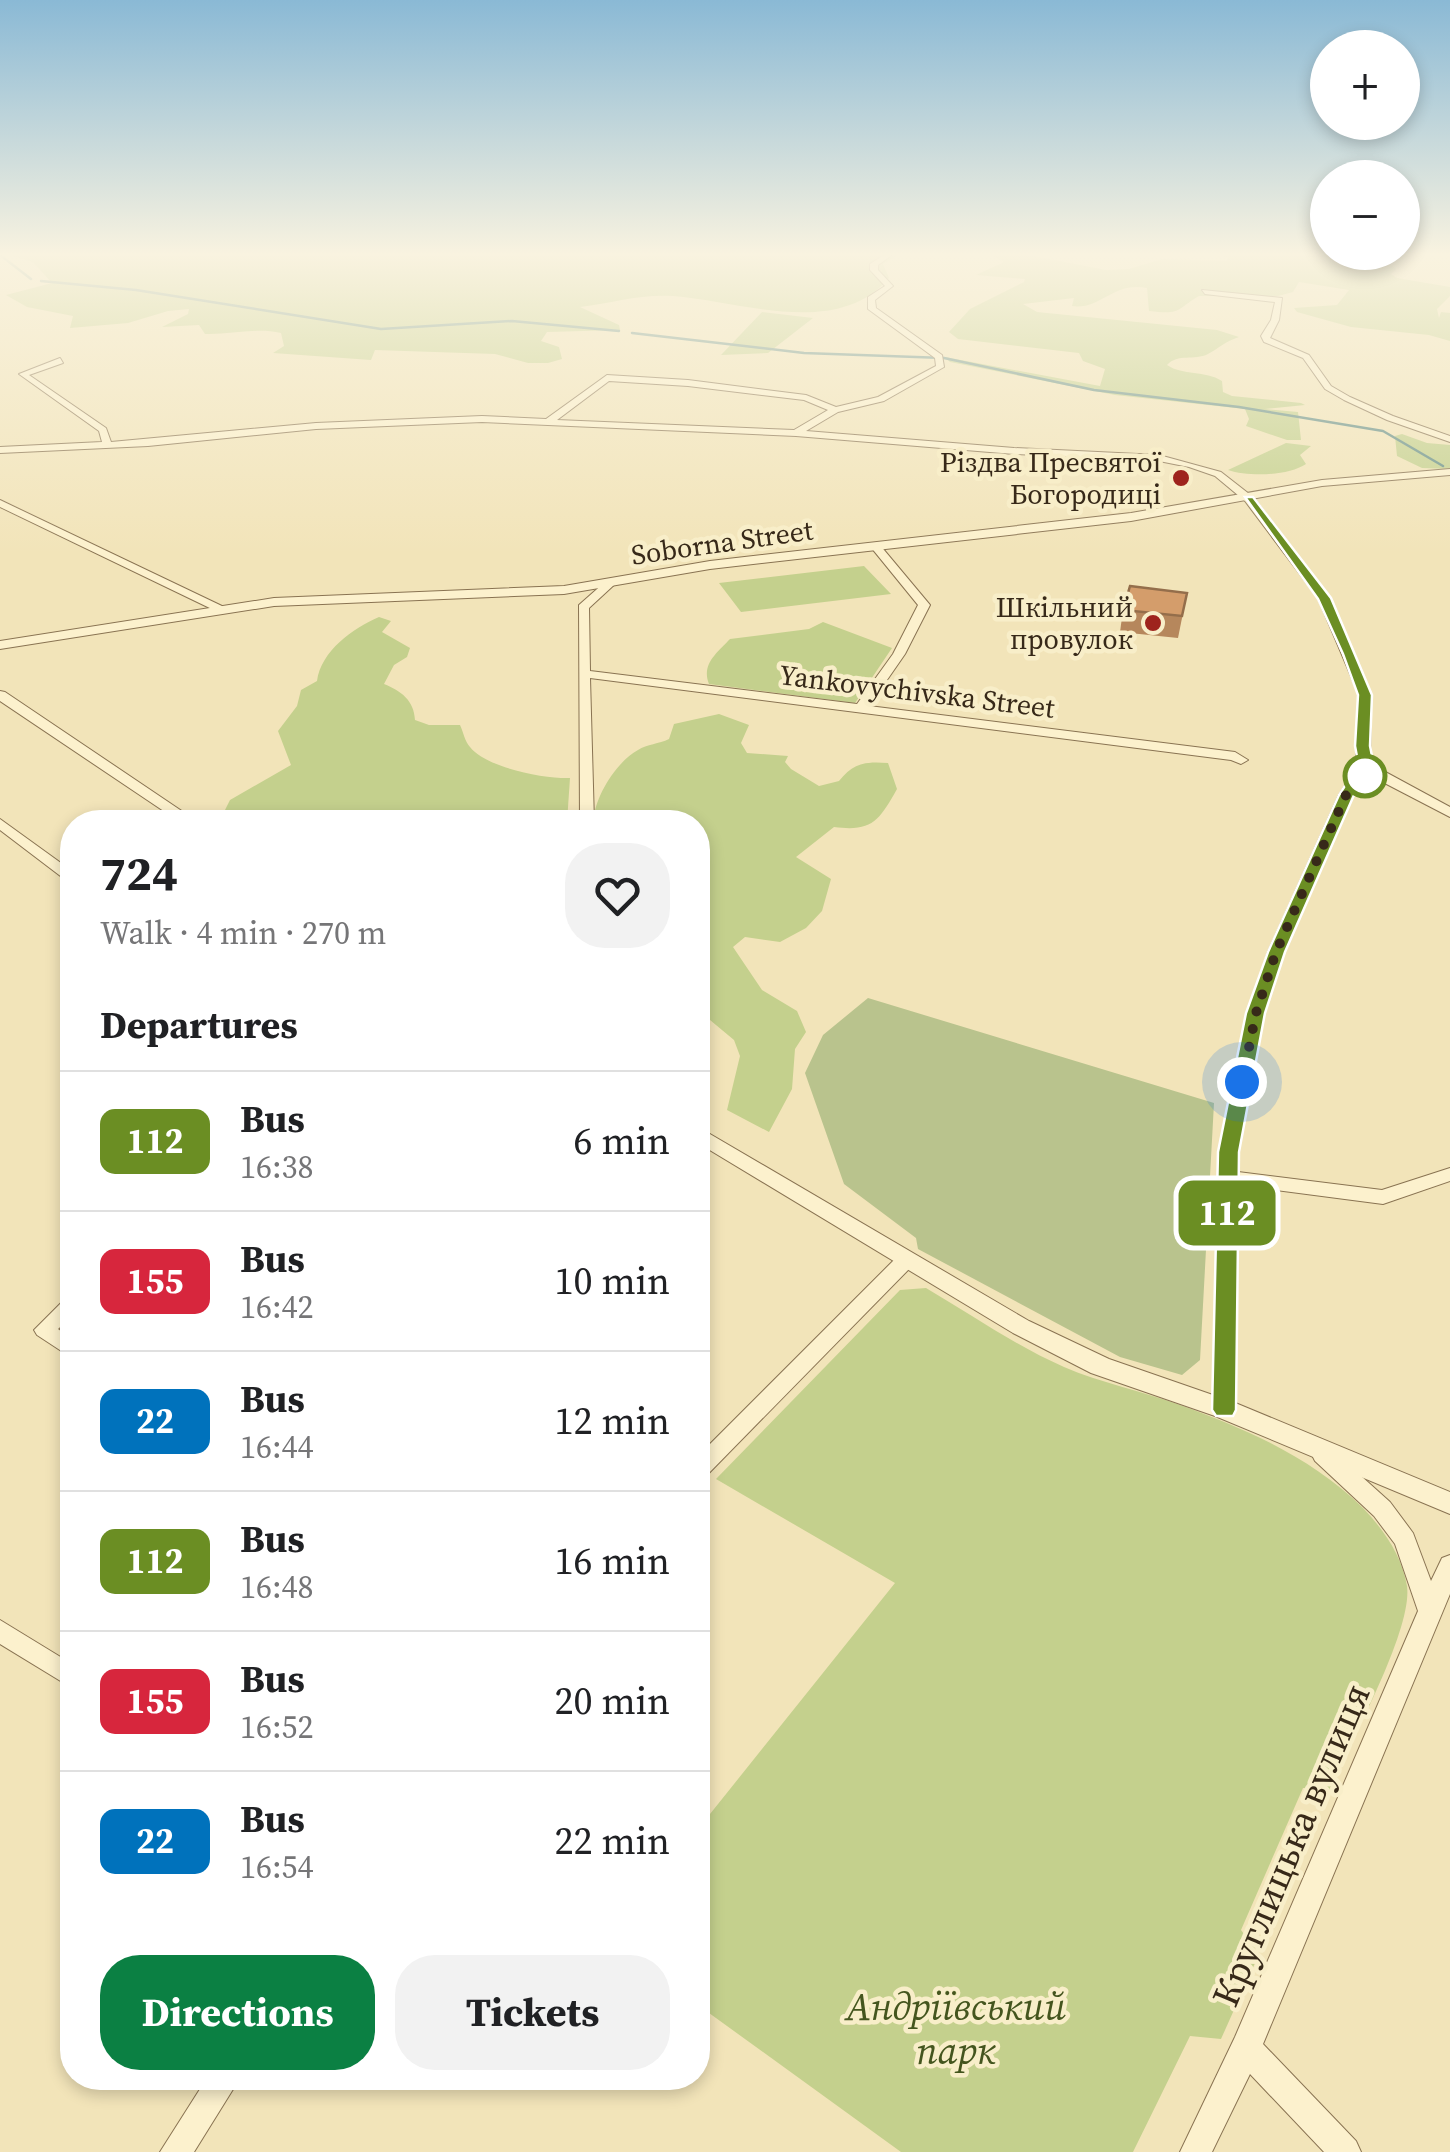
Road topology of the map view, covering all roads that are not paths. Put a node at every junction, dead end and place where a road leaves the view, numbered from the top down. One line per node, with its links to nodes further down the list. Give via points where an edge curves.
1 (932, 352): 4 (street, via 940,367 920,381)
2 (1297, 352): 7 (street, via 1313,362 1333,390)
3 (60, 362): 8 (street, via 23,374 103,430)
4 (834, 410): 5 (street, via 806,398 607,378); 6 (street)
5 (548, 422): 6 (street); 8 (street, via 389,422)
6 (796, 433): 11 (street, via 1158,458 1218,474)
7 (1450, 439)
8 (107, 445): 9 (street)
9 (0, 450)
10 (1450, 472): 11 (street, Soborna Street, via 1322,484)
11 (1249, 499): 13 (street, Soborna Street); 21 (street, via 1324,598 1350,654 1365,695 1362,746)
12 (0, 502): 15 (street)
13 (875, 546): 14 (street, Soborna Street); 19 (street, via 924,605 900,654)
14 (608, 584): 15 (street, Soborna Street); 17 (street, via 582,608)
15 (220, 609): 16 (street, Soborna Street)
16 (0, 645)
17 (585, 674): 19 (street, Yankovychivska Street); 23 (street)
18 (0, 695): 22 (street)
19 (860, 709): 20 (street, Yankovychivska Street)
20 (1241, 760)
21 (1373, 771): 24 (street); 29 (street, via 1346,795 1276,952 1256,1013)
22 (172, 810)
23 (586, 810)
24 (1450, 813)
25 (1, 824): 26 (street)
26 (60, 869)
27 (710, 1141): 30 (street)
28 (1450, 1174): 29 (street, via 1383,1197)
29 (1227, 1177): 33 (street)
30 (905, 1261): 33 (street, via 1100,1366); 35 (street)
31 (60, 1314): 32 (street, via 44,1330)
32 (60, 1341)
33 (1224, 1410): 34 (street)
34 (1311, 1446): 36 (street); 38 (street, via 1346,1473 1406,1540)
35 (710, 1458)
36 (1450, 1503)
37 (1450, 1565): 38 (street, Круглицька вулиця)
38 (1430, 1610): 41 (street, Круглицька вулиця)
39 (0, 1630): 40 (street)
40 (60, 1669)
41 (1246, 2048): 44 (street, Круглицька вулиця); 45 (street)
42 (217, 2090): 43 (street)
43 (176, 2152)
44 (1196, 2152)
45 (1345, 2152)

